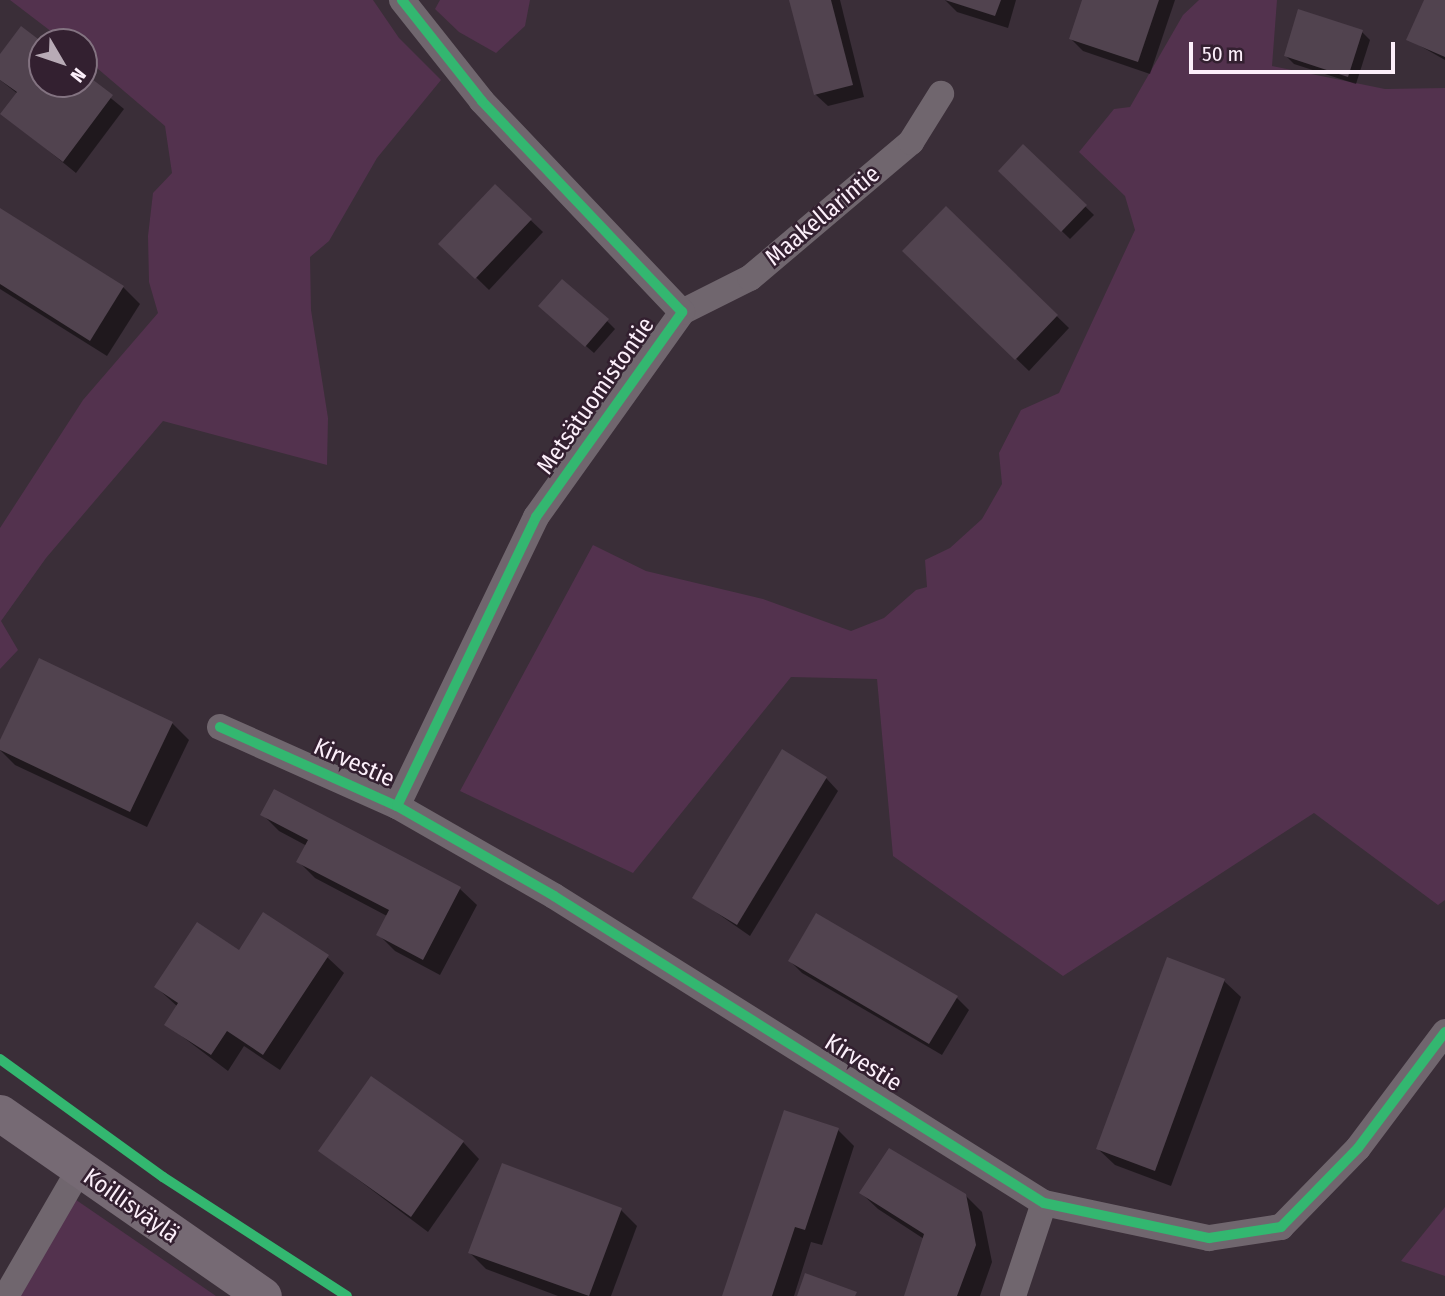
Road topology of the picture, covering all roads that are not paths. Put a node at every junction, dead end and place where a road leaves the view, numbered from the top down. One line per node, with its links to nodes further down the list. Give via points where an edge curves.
1 (402, 0): 3 (street, Metsätuomistontie, via 482,101)
2 (942, 94): 3 (street, Maakellarintie, via 911,142 750,278)
3 (682, 312): 5 (street, Metsätuomistontie, via 536,517)
4 (220, 727): 5 (street, Kirvestie)
5 (397, 806): 9 (street, Kirvestie, via 566,903)
6 (1445, 1032): 9 (street, Kirvestie, via 1358,1148 1281,1227 1209,1238)
7 (0, 1113): 8 (main road, Koillisväylä)
8 (79, 1170): 10 (street); 11 (main road, Koillisväylä)
9 (1044, 1203): 12 (street)
10 (6, 1296)
11 (263, 1296)
12 (1013, 1296)

